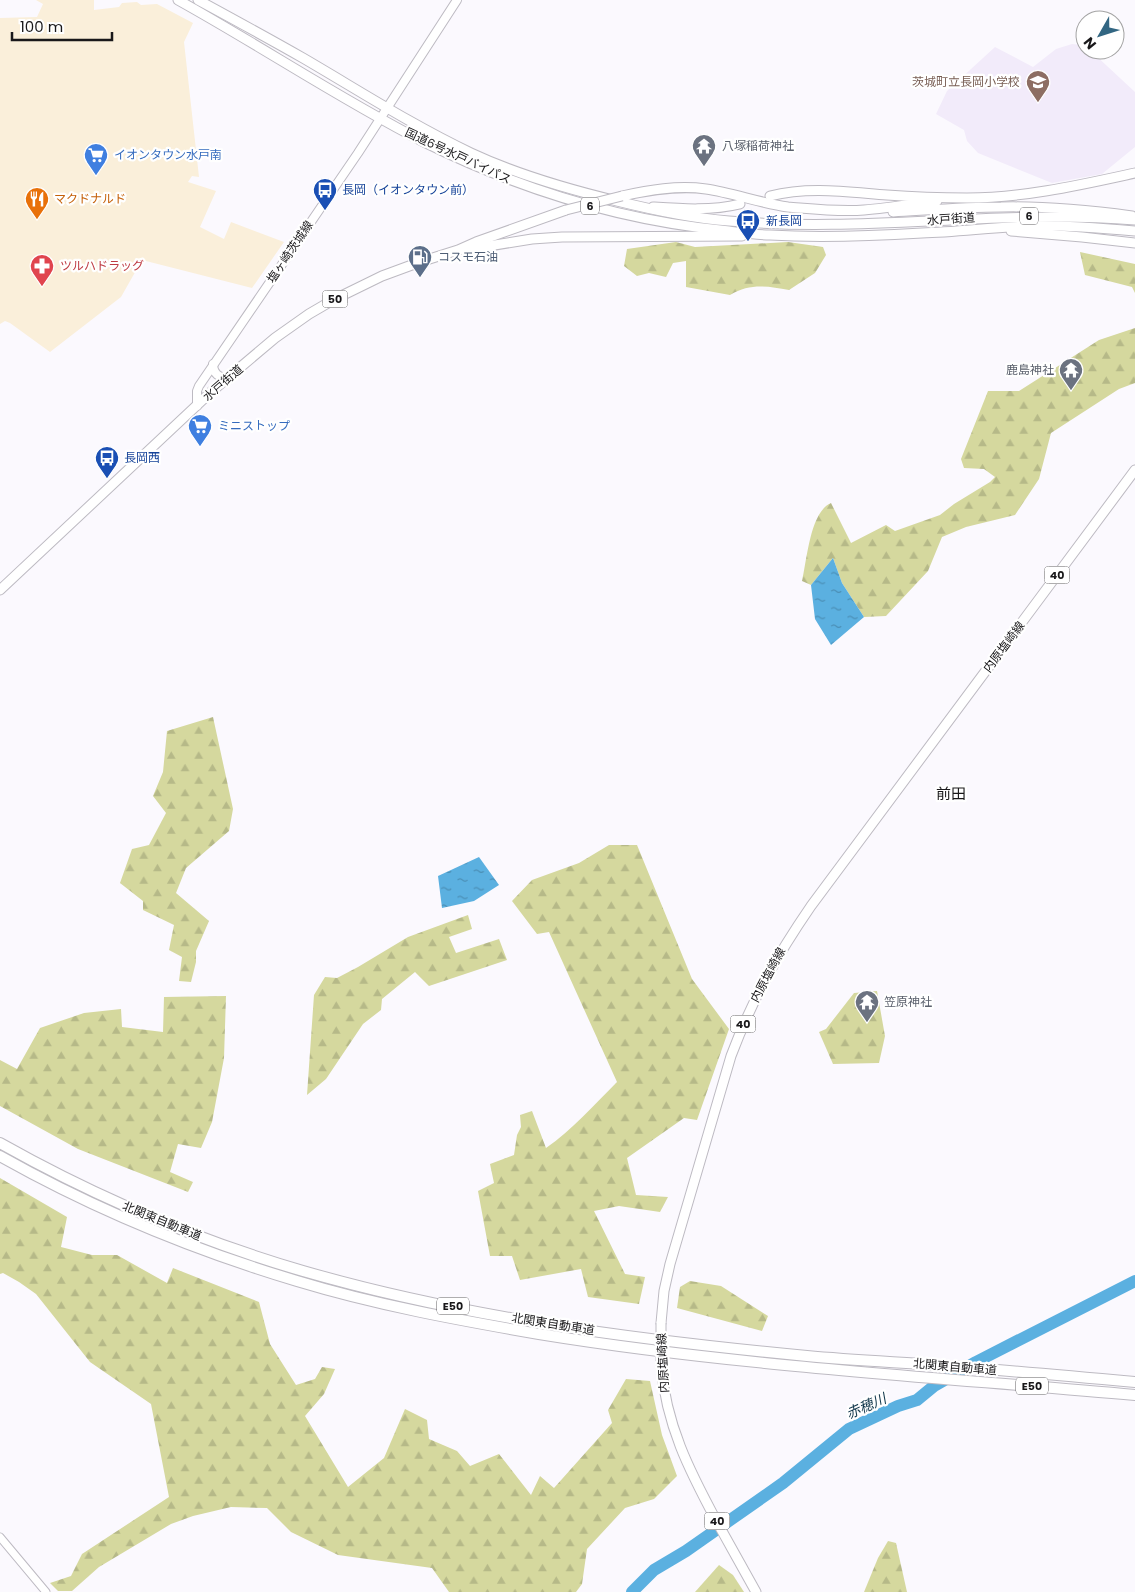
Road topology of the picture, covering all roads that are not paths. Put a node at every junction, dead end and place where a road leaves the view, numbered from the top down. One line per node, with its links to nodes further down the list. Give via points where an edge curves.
1 (178, 0): 5 (main road, 国道6号水戸バイパス / 6)
2 (198, 0): 4 (main road, 国道6号水戸バイパス / 6)
3 (457, 0): 4 (main road, 塩ヶ崎茨城線)
4 (387, 108): 5 (main road, 塩ヶ崎茨城線); 10 (main road, 国道6号水戸バイパス / 6, via 440,138 506,168 554,185)
5 (380, 118): 16 (main road, 国道6号水戸バイパス / 6, via 485,170 559,198 667,224); 19 (main road, 塩ヶ崎茨城線)
6 (1135, 173): 8 (main road, via 1053,190)
7 (770, 196): 8 (main road, via 803,190 834,190)
8 (967, 198): 11 (main road)
9 (740, 204): 10 (main road, via 702,210)
10 (636, 205): 13 (main road, 国道6号水戸バイパス / 6, via 695,217)
11 (863, 210): 12 (main road, via 1043,207); 18 (main road, bridge, via 786,206 706,189 654,190 566,210)
12 (1135, 218): 13 (main road, 水戸街道 / 6, via 1020,216 860,224)
13 (767, 224)
14 (977, 228): 15 (main road, 6, via 1067,226); 16 (main road, 水戸街道 / 6, via 924,233); 17 (main road)
15 (1135, 231)
16 (767, 235): 18 (main road, via 562,237)
17 (1135, 243)
18 (458, 250): 20 (main road, 水戸街道 / 50, via 382,276 332,300 292,326)
19 (213, 364): 20 (main road, via 217,375); 21 (main road, 塩ヶ崎茨城線, via 198,388)
20 (228, 378): 21 (main road, 水戸街道 / 50)
21 (197, 406): 23 (main road, 水戸街道 / 50)
22 (1135, 470): 30 (main road, 内原塩崎線 / 40, bridge, via 811,906 766,975 731,1056 670,1264 661,1323 661,1365 671,1423 689,1470)
23 (0, 590)
24 (0, 1143): 26 (highway, 北関東自動車道 / E50, via 139,1212 246,1253 367,1288 605,1333 800,1355)
25 (0, 1156): 27 (highway, 北関東自動車道 / E50, via 80,1198 187,1244 300,1282 432,1315 611,1345 798,1367)
26 (1135, 1382)
27 (1135, 1395)
28 (0, 1537): 29 (street)
29 (46, 1592)
30 (756, 1592)

